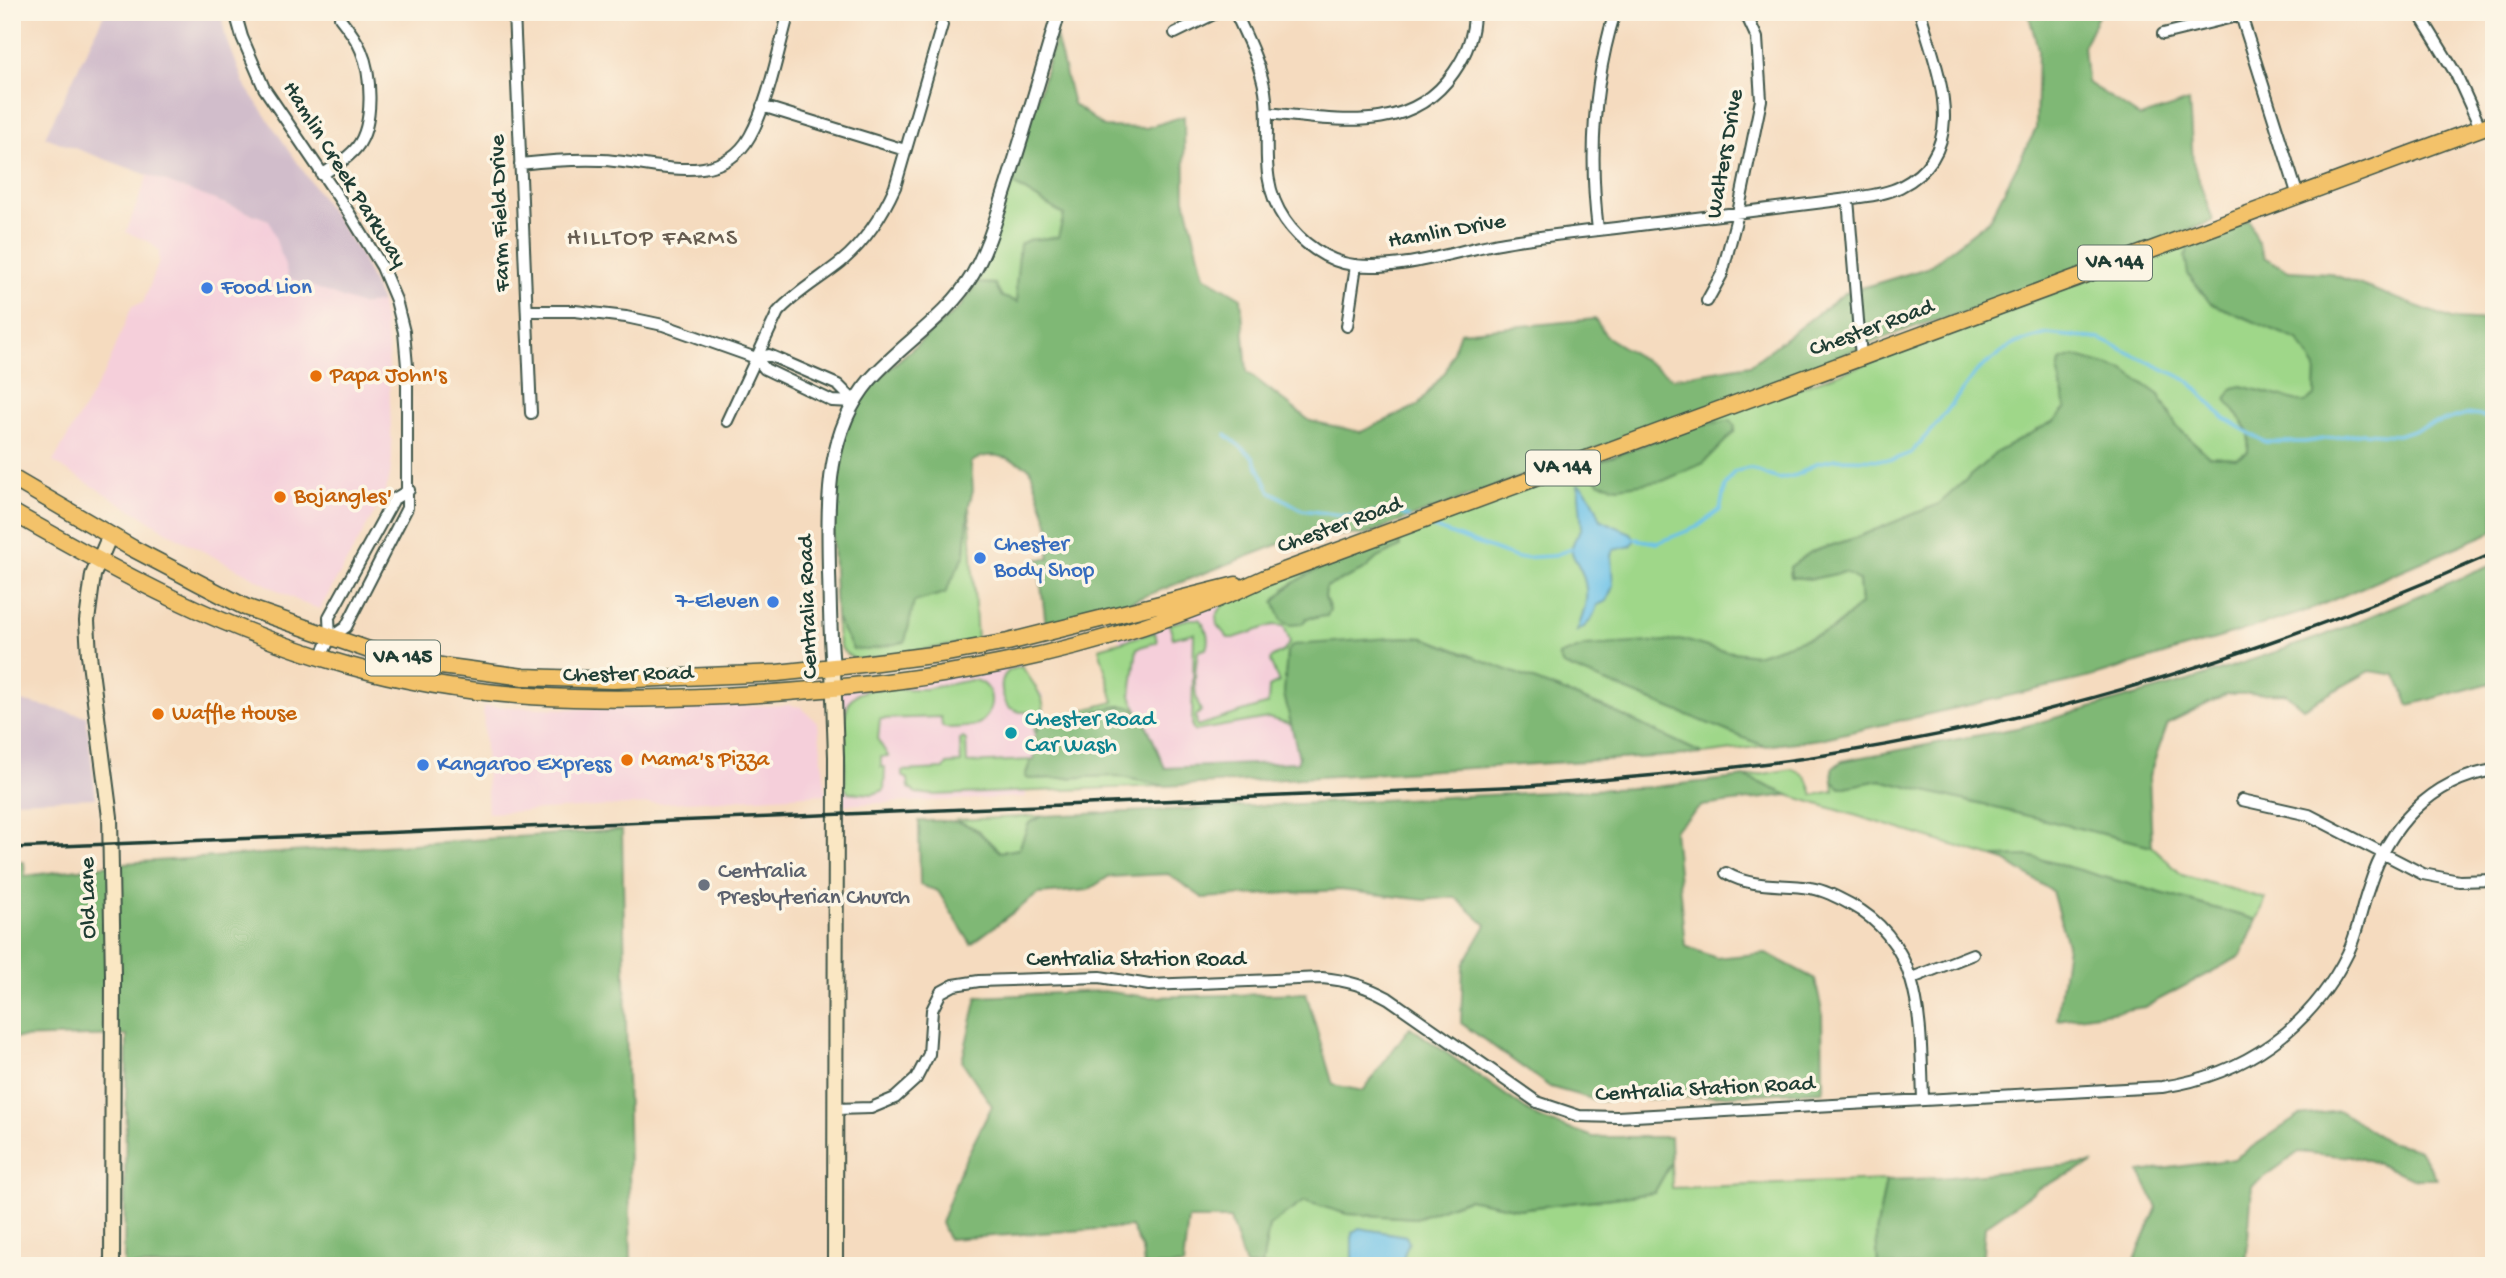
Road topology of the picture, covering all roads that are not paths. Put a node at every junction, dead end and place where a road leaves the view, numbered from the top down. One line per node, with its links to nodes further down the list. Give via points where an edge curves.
1 (235, 12): 23 (street, Hamlin Creek Parkway, via 264,88)
2 (528, 12): 12 (street)
3 (789, 12): 18 (street)
4 (1059, 12): 34 (street, Centralia Road, via 982,258 960,293 885,363)
5 (1218, 12): 16 (street)
6 (1235, 12): 19 (street, Hamlin Drive, via 1261,72)
7 (1474, 12): 19 (street, via 1471,36 1459,65 1437,93 1412,110 1383,119 1356,120)
8 (1615, 12): 27 (street, via 1596,101)
9 (1745, 12): 26 (street, Walters Drive, via 1758,38 1761,100)
10 (1920, 12): 25 (street, Hamlin Drive, via 1945,111 1944,134 1923,170 1900,187)
11 (2418, 12): 20 (street)
12 (514, 13): 22 (street, Farm Field Drive)
13 (2240, 13): 17 (street); 24 (street)
14 (340, 18): 23 (street, via 362,52 369,118 356,148)
15 (942, 25): 21 (street)
16 (1175, 33)
17 (2163, 34)
18 (762, 106): 21 (street); 22 (street, via 741,148 711,167 682,170 602,160)
19 (1267, 113): 28 (street, Hamlin Drive, via 1267,172 1283,218 1319,252)
20 (2487, 125): 24 (main road, Chester Road / VA 144)
21 (905, 150): 33 (street, via 894,187 873,228 841,262 783,307)
22 (520, 164): 30 (street, Farm Field Drive)
23 (322, 174): 38 (street, Hamlin Creek Parkway, via 382,267 396,300 407,366)
24 (2298, 196): 32 (main road, Chester Road / VA 144)
25 (1848, 199): 26 (street, Hamlin Drive); 32 (street)
26 (1738, 213): 27 (street, Hamlin Drive); 29 (street, Walters Drive, via 1722,274)
27 (1598, 230): 28 (street, Hamlin Drive, via 1507,242 1394,265)
28 (1356, 265): 31 (street)
29 (1707, 301)
30 (527, 311): 33 (street, via 626,317); 35 (street, Farm Field Drive)
31 (1347, 326)
32 (1861, 357): 42 (main road, Chester Road / VA 144)
33 (757, 358): 34 (street, via 765,369 832,401); 34 (street, via 769,355 838,384); 36 (street)
34 (855, 402): 45 (street, Centralia Road, via 836,446 830,484)
35 (531, 413)
36 (727, 421)
37 (12, 478): 40 (main road, Chester Road / VA 145)
38 (409, 490): 43 (street, Hamlin Creek Parkway, via 407,508 357,607 346,627); 43 (street, Hamlin Creek Parkway, via 394,499 329,617)
39 (12, 512): 41 (main road, Chester Road / VA 145)
40 (110, 535): 41 (main road, Old Lane); 43 (main road, Chester Road / VA 145, via 245,607)
41 (98, 562): 44 (main road, Chester Road / VA 145, via 216,620); 56 (main road, Old Lane, via 89,592 87,636 111,838)
42 (1265, 578): 45 (main road, Chester Road / VA 144, via 1008,642); 46 (main road, Chester Road / VA 144, via 1181,615 1091,643 953,672)
43 (330, 638): 44 (street, Hamlin Creek Parkway); 45 (main road, Chester Road / VA 145, via 441,666 568,680)
44 (321, 657): 46 (main road, Chester Road / VA 145, via 410,680 550,699 657,699)
45 (834, 668): 46 (main road, Centralia Road)
46 (835, 688): 55 (main road, Centralia Road)
47 (2494, 770): 49 (street, Centralia Station Road, via 2444,786 2405,817)
48 (2242, 800): 49 (street, via 2309,815)
49 (2382, 854): 51 (street, via 2441,879); 54 (street, Centralia Station Road, via 2349,950 2332,984 2288,1031 2229,1069 2203,1080 2162,1087)
50 (1726, 873): 53 (street, via 1757,884 1811,888 1856,907 1890,936)
51 (2494, 880)
52 (1973, 954): 53 (street)
53 (1912, 978): 54 (street, via 1919,1005)
54 (1923, 1099): 55 (street, Centralia Station Road, via 1579,1116 1537,1102 1388,998 1345,980 1149,985 1100,977 954,985 941,992 932,1010 929,1054 916,1079 895,1098 871,1108)
55 (835, 1110): 57 (main road, Centralia Road)
56 (112, 1266)
57 (835, 1266)

